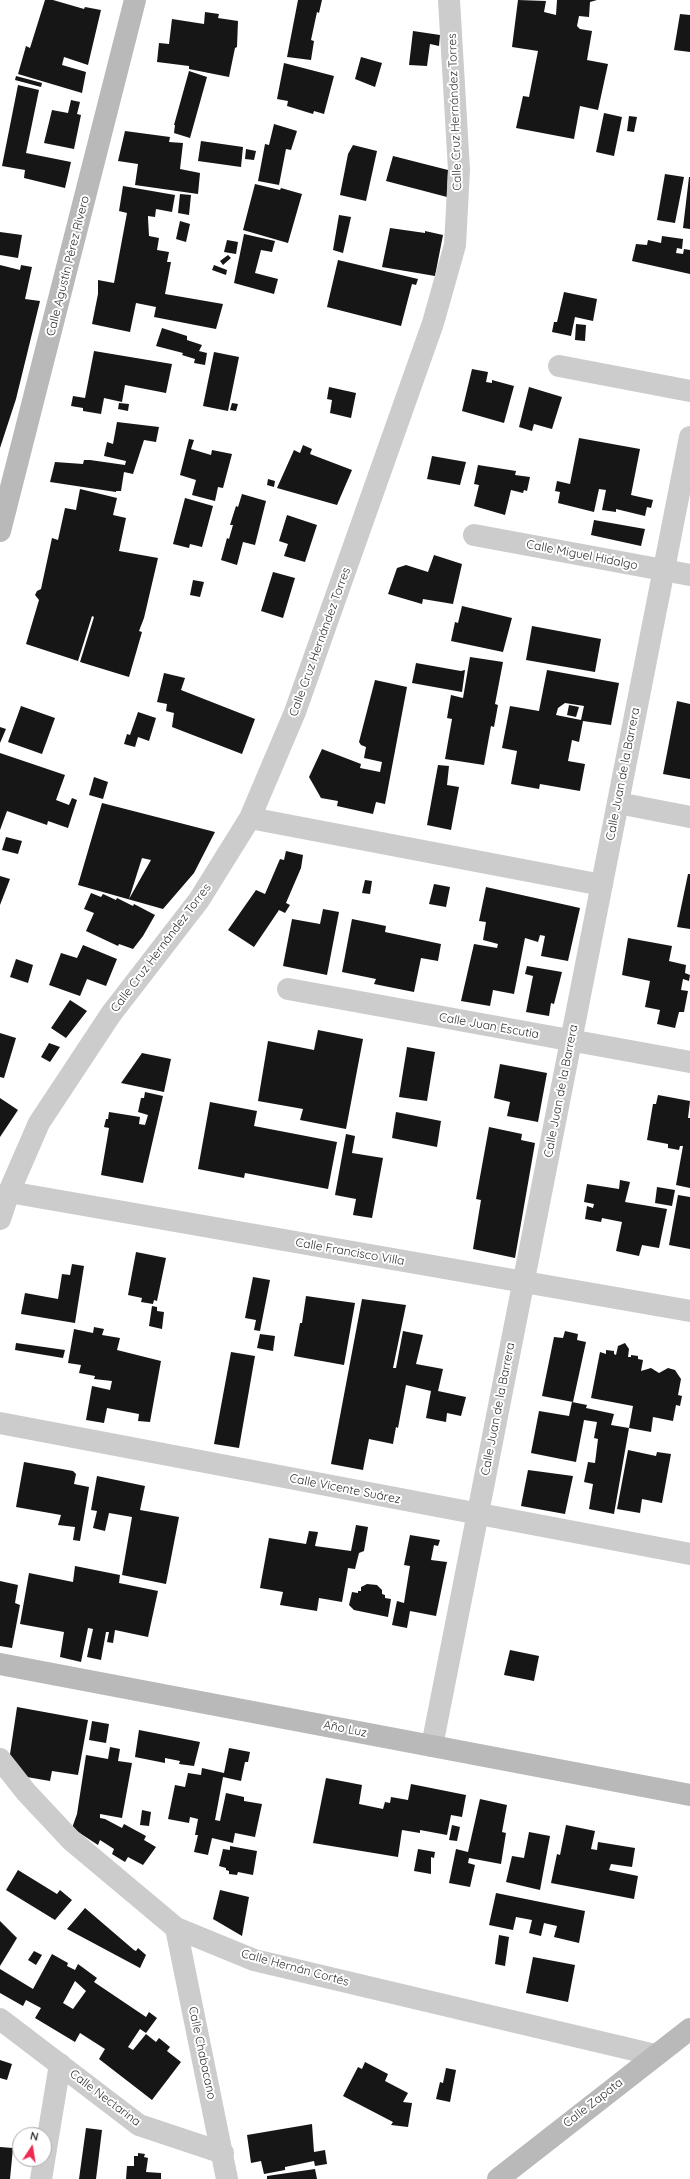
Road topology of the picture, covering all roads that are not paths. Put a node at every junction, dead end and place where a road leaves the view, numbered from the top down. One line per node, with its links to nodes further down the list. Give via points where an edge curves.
1 (135, 0): 6 (main road, Calle Agustín Pérez Rivero)
2 (449, 0): 12 (street, Calle Cruz Hernández Torres, via 460,170 455,244 433,323 295,712)
3 (559, 366): 4 (street)
4 (690, 391)
5 (690, 437): 8 (street, Calle Juan de la Barrera)
6 (0, 532)
7 (474, 535): 8 (street, Calle Miguel Hidalgo)
8 (664, 570): 9 (street, Calle Miguel Hidalgo); 10 (street, Calle Juan de la Barrera)
9 (690, 575)
10 (618, 803): 11 (street); 13 (street, Calle Juan de la Barrera)
11 (690, 817)
12 (250, 818): 13 (street); 17 (street, Calle Cruz Hernández Torres, via 199,900 111,1014 39,1123)
13 (602, 885): 15 (street, Calle Juan de la Barrera)
14 (288, 989): 15 (street, Calle Juan Escutia)
15 (571, 1040): 16 (street, Calle Juan Escutia); 19 (street, Calle Juan de la Barrera)
16 (690, 1062)
17 (9, 1192): 18 (street, Calle Cruz Hernández Torres); 19 (street, Calle Francisco Villa)
18 (0, 1219)
19 (523, 1282): 20 (street, Calle Francisco Villa); 22 (street, Calle Juan de la Barrera)
20 (690, 1311)
21 (0, 1423): 22 (street, Calle Vicente Suárez)
22 (477, 1514): 23 (street, Calle Vicente Suárez); 25 (street, Calle Juan de la Barrera)
23 (690, 1554)
24 (0, 1664): 25 (main road, Año Luz)
25 (432, 1746): 27 (main road, Año Luz)
26 (0, 1759): 28 (street, Calle Hernán Cortés, via 26,1792 71,1840)
27 (690, 1795)
28 (176, 1928): 31 (street, Calle Hernán Cortés, via 254,1960); 33 (street, Calle Chabacano)
29 (0, 2019): 32 (street, Calle Nectarina)
30 (690, 2029): 31 (main road, Calle Zapata)
31 (654, 2055): 36 (main road, Calle Zapata)
32 (60, 2064): 33 (street, Calle Nectarina, via 139,2125); 34 (street)
33 (223, 2153): 35 (street, Calle Chabacano)
34 (41, 2179)
35 (227, 2179)
36 (498, 2179)

